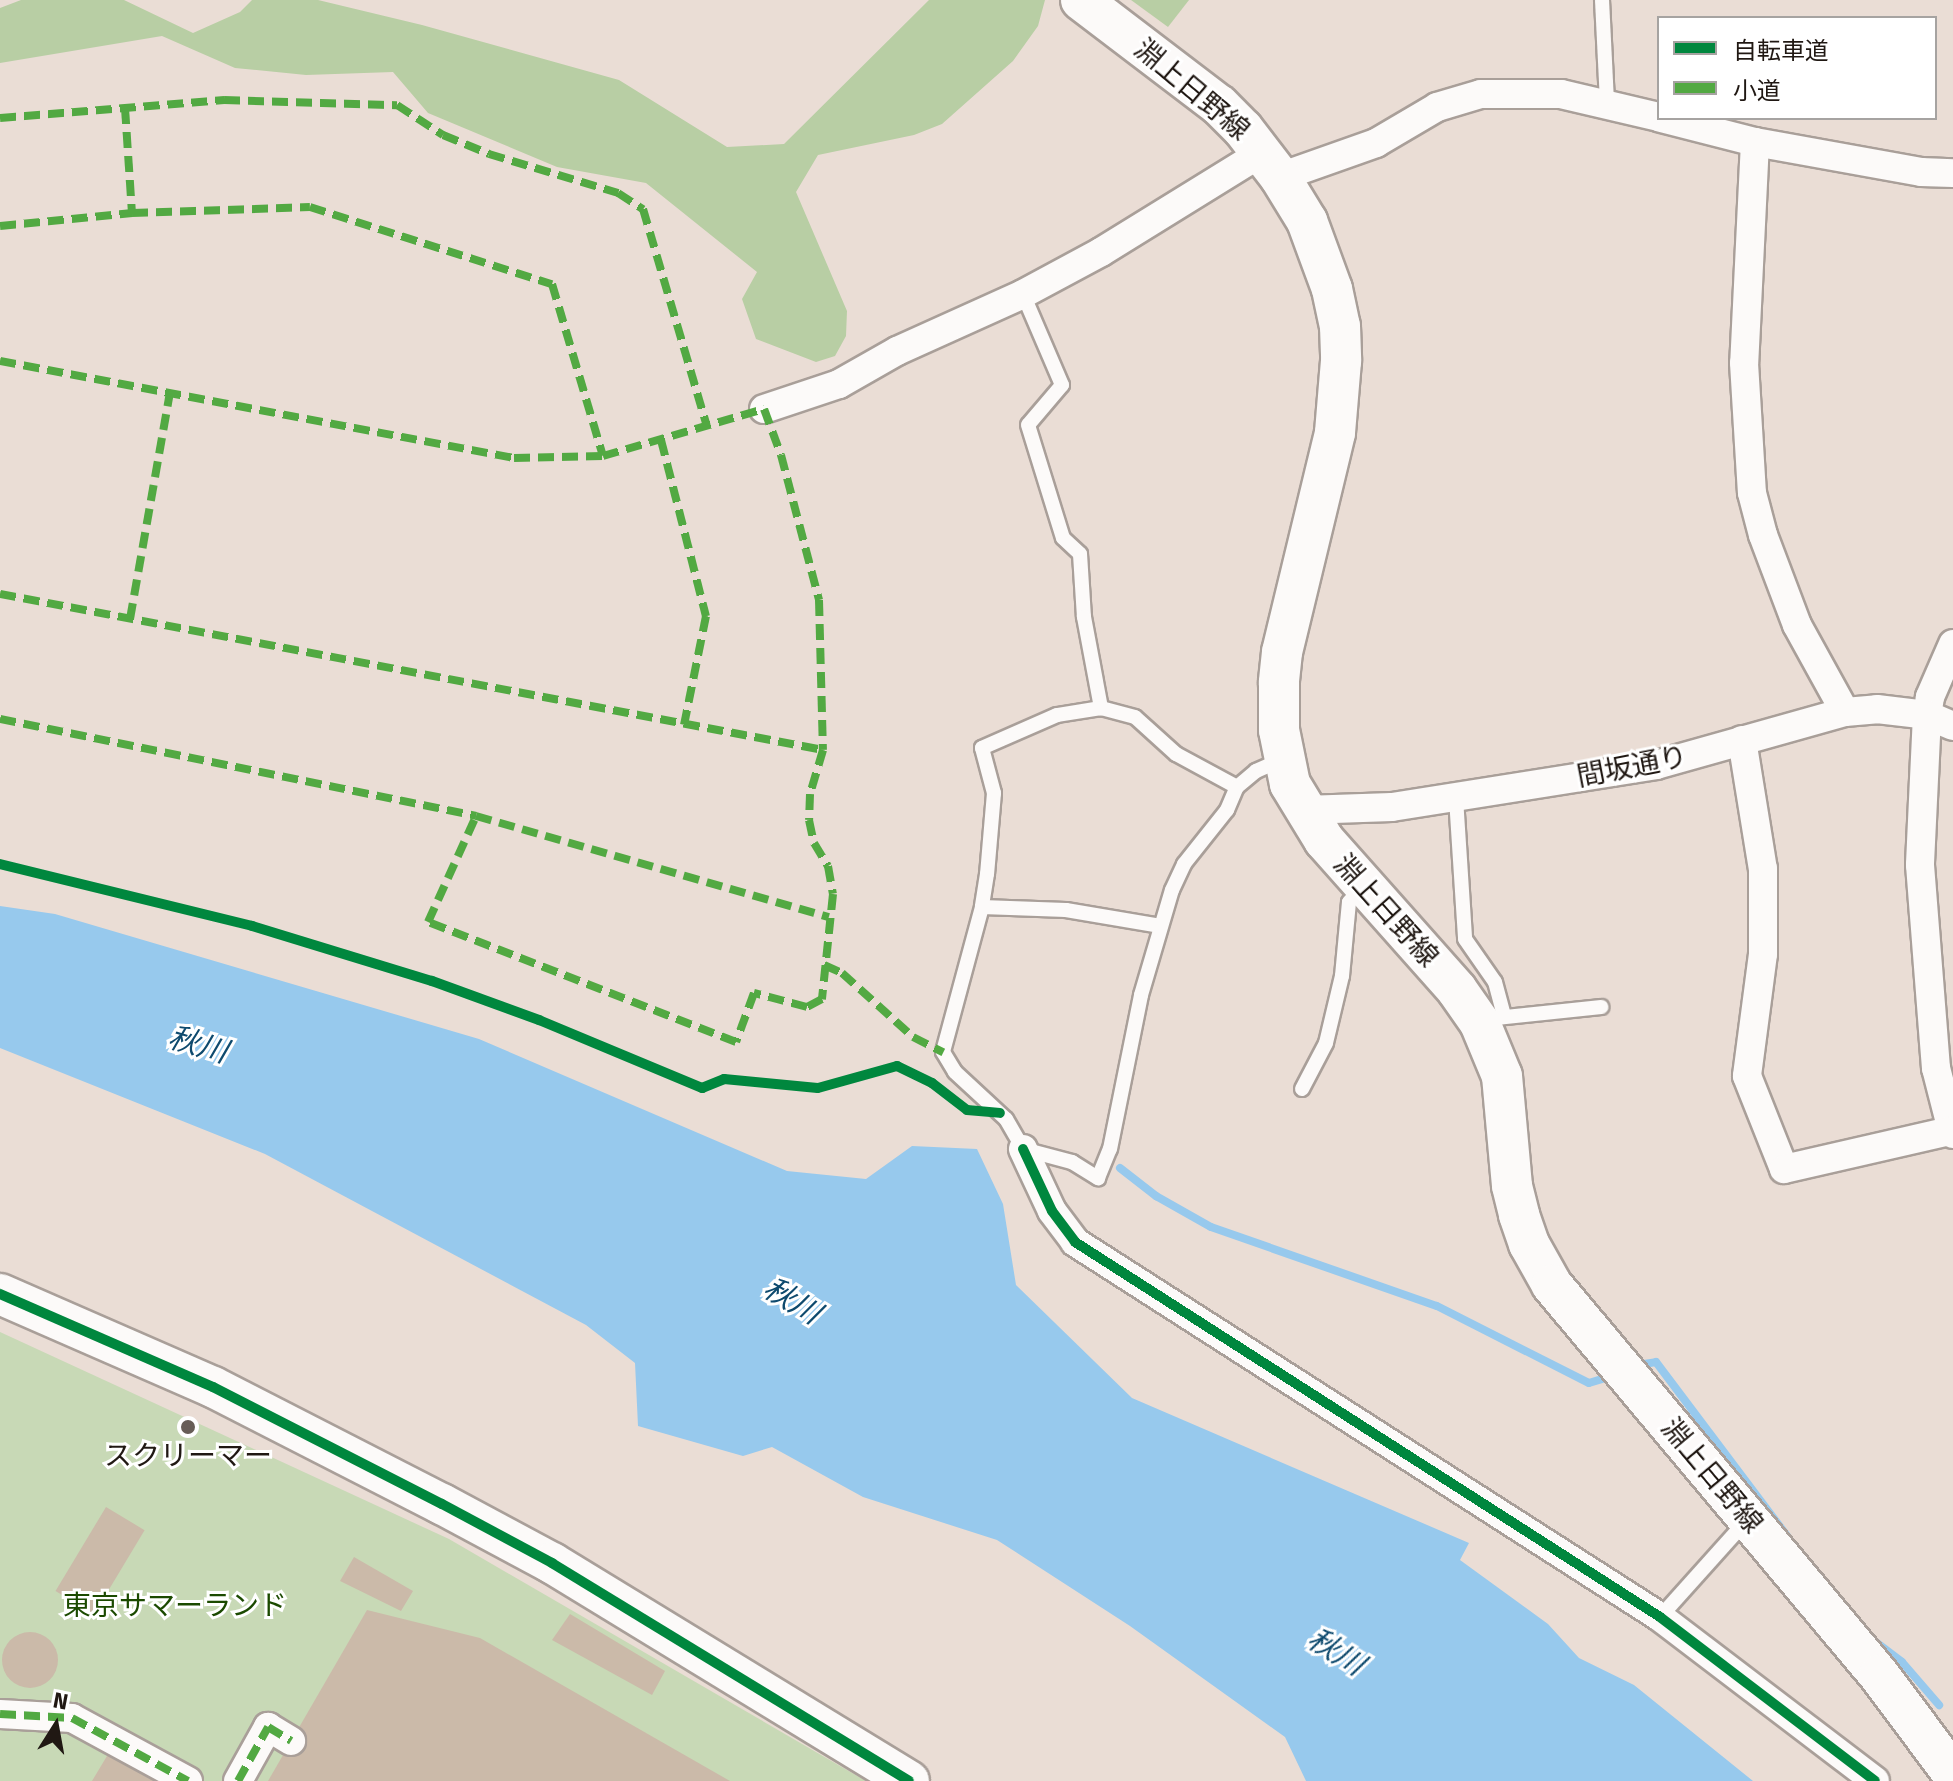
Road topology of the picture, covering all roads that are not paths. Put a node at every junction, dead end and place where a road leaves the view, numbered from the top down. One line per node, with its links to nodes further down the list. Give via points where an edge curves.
1 (1081, 0): 7 (main road, 淵上日野線, via 1219,105)
2 (1602, 0): 3 (lane)
3 (1607, 103): 4 (street); 7 (street, via 1561,94 1481,94 1437,107 1376,143)
4 (1657, 117)
5 (1668, 120): 6 (street)
6 (1755, 142): 8 (street); 13 (street, via 1744,363 1752,493 1797,625)
7 (1271, 164): 9 (street); 16 (main road, 淵上日野線, via 1321,254 1340,326 1341,361 1335,433 1282,652 1278,705)
8 (1953, 173)
9 (1023, 294): 10 (street, via 897,351 839,384); 12 (lane, via 1062,385 1028,425 1063,538 1080,554 1084,617)
10 (764, 409)
11 (1953, 644): 14 (street, via 1930,697)
12 (1101, 708): 17 (lane, via 1135,717 1176,754); 21 (lane, via 1057,715 982,748 994,793)
13 (1845, 712): 14 (street, 間坂通り, via 1877,709); 15 (street, 間坂通り)
14 (1940, 720): 26 (street, via 1920,865 1936,1068)
15 (1742, 740): 18 (street, 間坂通り, via 1656,765); 26 (street, via 1763,869 1763,954 1747,1076 1784,1169)
16 (1283, 759): 17 (lane); 19 (main road, 淵上日野線)
17 (1237, 787): 22 (lane, via 1227,810 1184,864)
18 (1456, 798): 19 (street, 間坂通り); 24 (lane, via 1465,939 1495,982)
19 (1304, 810): 20 (main road, 淵上日野線)
20 (1364, 887): 24 (main road, 淵上日野線, via 1457,990); 25 (lane, via 1349,902 1342,976 1326,1043)
21 (982, 907): 22 (lane, via 1066,910); 27 (lane, via 943,1052 955,1072 1006,1119)
22 (1161, 926): 27 (lane, via 1141,995 1110,1149 1098,1178 1072,1162)
23 (1601, 1007): 24 (lane)
24 (1492, 1019): 29 (main road, 淵上日野線, via 1512,1186 1534,1254 1552,1285)
25 (1302, 1089)
26 (1952, 1133)
27 (1023, 1149): 30 (street, via 1052,1211 1075,1242)
28 (0, 1294): 36 (main road, via 213,1387 442,1504 552,1563)
29 (1748, 1519): 30 (lane); 33 (main road, 淵上日野線)
30 (1660, 1617): 37 (street)
31 (0, 1714): 34 (street, via 72,1718)
32 (291, 1741): 35 (street, via 268,1727)
33 (1950, 1762)
34 (188, 1781)
35 (238, 1781)
36 (909, 1781)
37 (1875, 1781)

